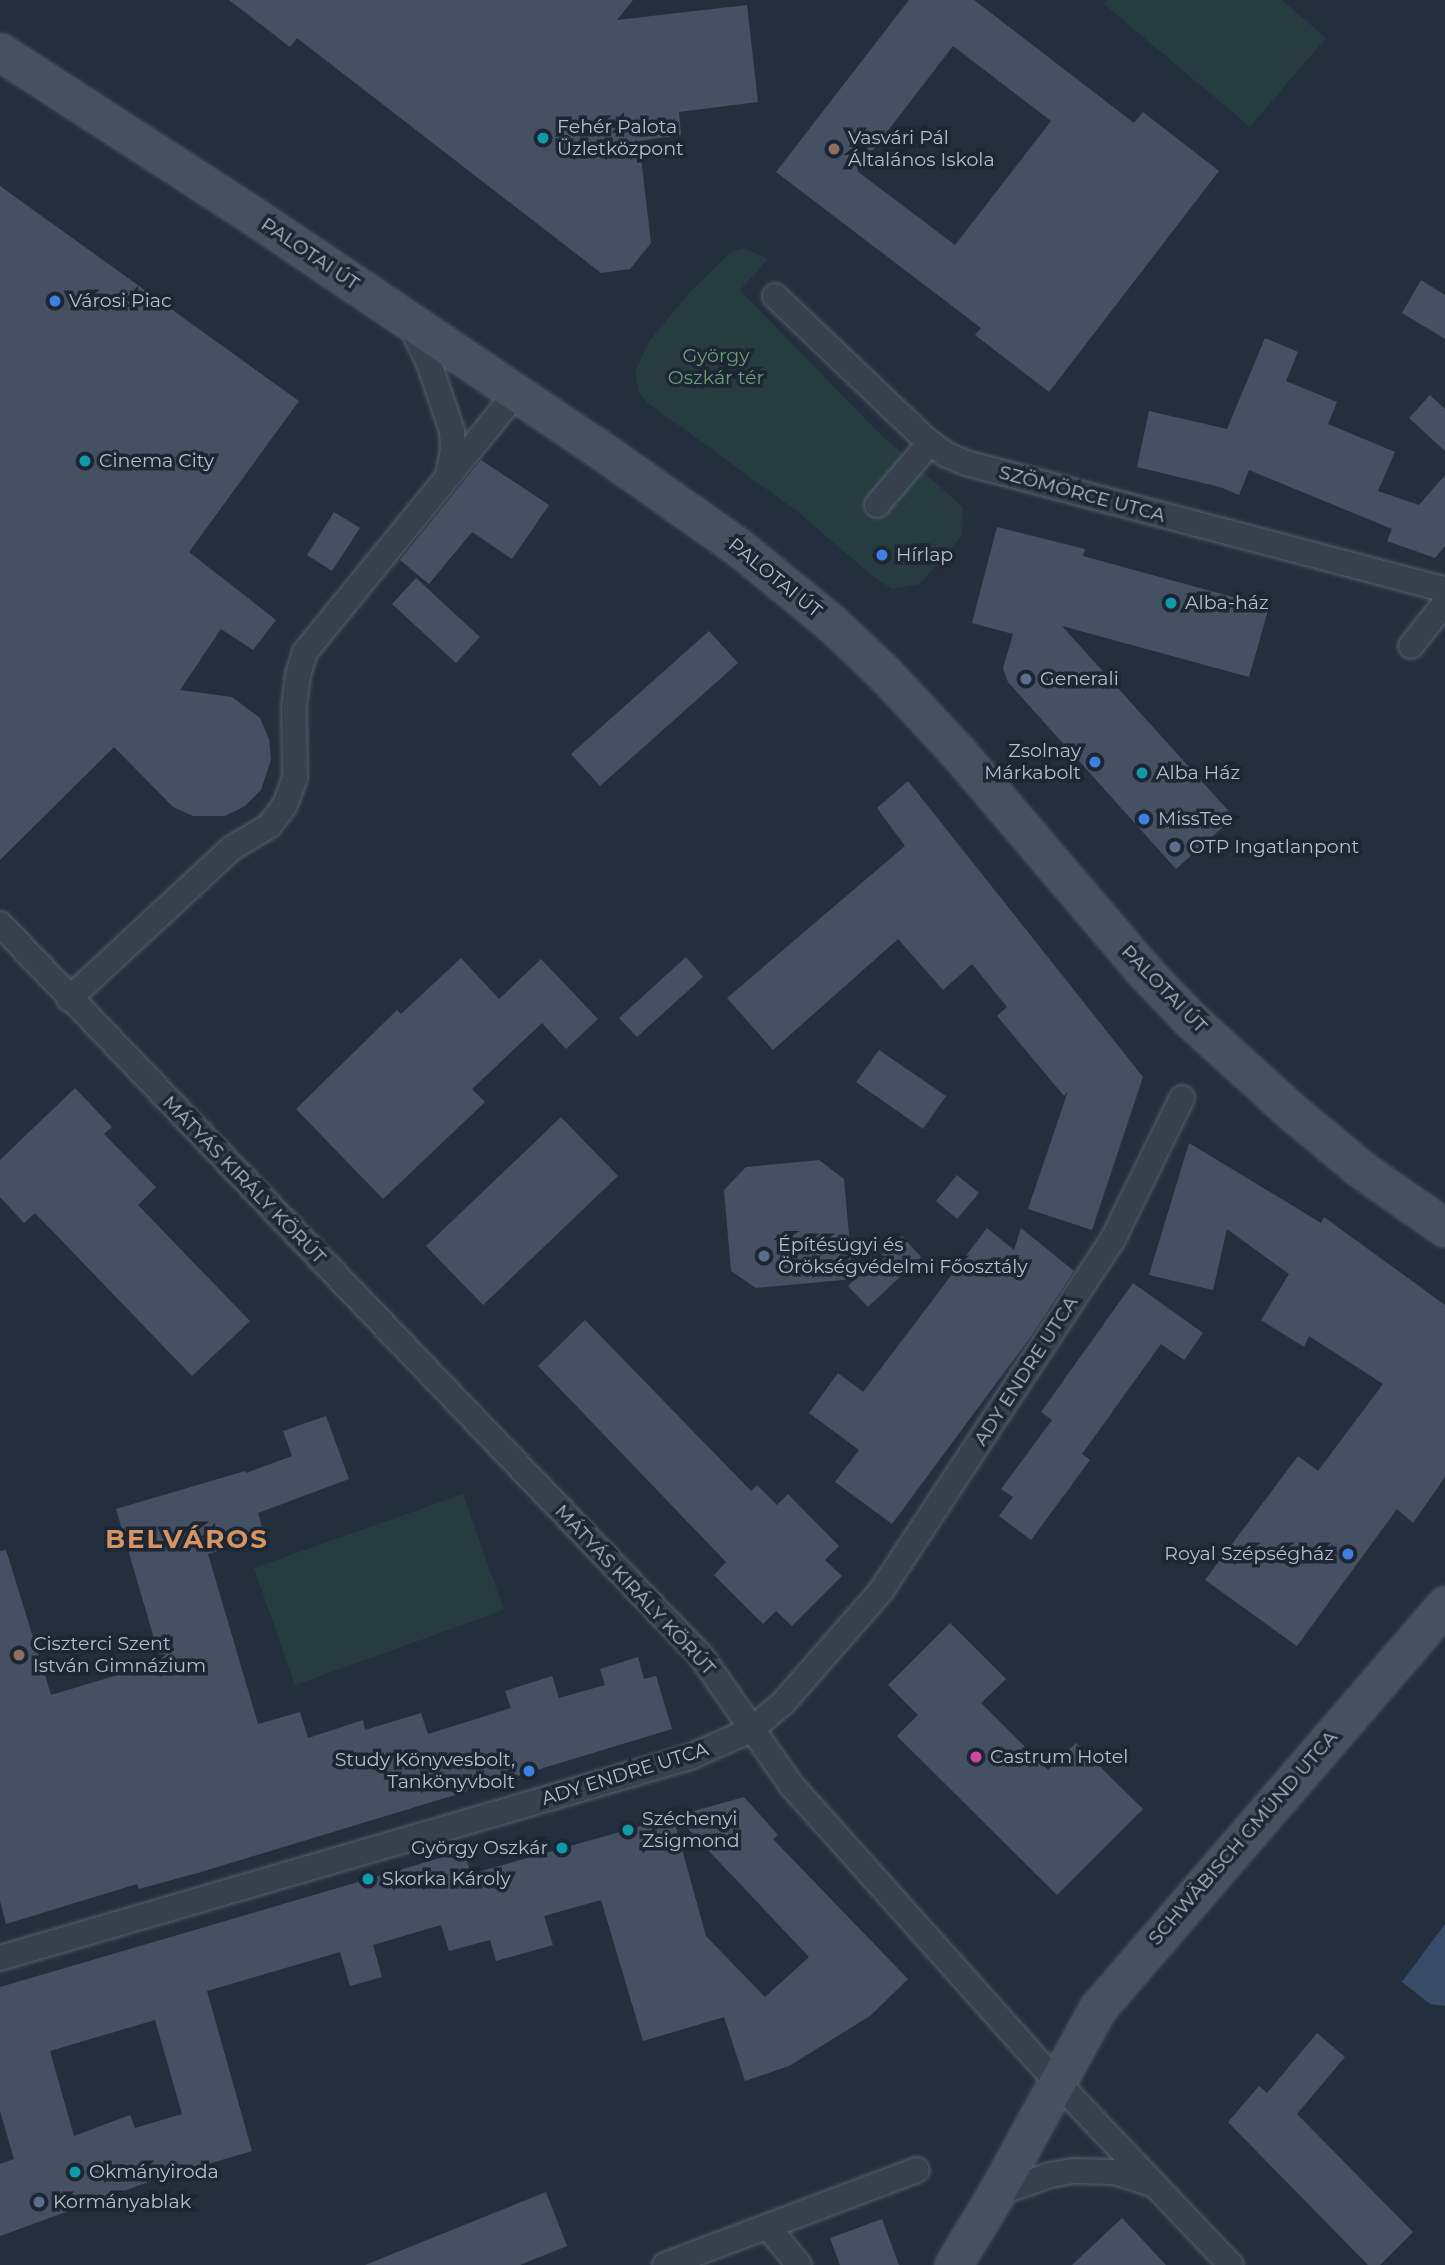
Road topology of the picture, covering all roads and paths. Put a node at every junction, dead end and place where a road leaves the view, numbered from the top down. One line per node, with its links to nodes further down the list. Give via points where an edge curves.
1 (0, 52): 3 (main road, PALOTAI ÚT)
2 (775, 296): 5 (street, SZÖMÖRCE UTCA)
3 (409, 321): 4 (main road, PALOTAI ÚT); 6 (street, via 452,431)
4 (516, 393): 6 (street); 14 (main road, PALOTAI ÚT, via 737,546 829,621 956,750 1191,1020 1352,1161)
5 (930, 443): 7 (street); 8 (street, SZÖMÖRCE UTCA, via 966,463)
6 (446, 482): 12 (street, via 305,652 294,707 295,778 285,805 269,826 232,848)
7 (877, 505)
8 (1445, 590)
9 (1445, 603): 10 (street)
10 (1411, 646)
11 (0, 924): 12 (street, MÁTYÁS KIRÁLY KÖRÚT)
12 (69, 999): 16 (street, MÁTYÁS KIRÁLY KÖRÚT, via 701,1656)
13 (1182, 1098): 16 (street, ADY ENDRE UTCA, via 1112,1239 881,1591 783,1703)
14 (1445, 1228)
15 (1445, 1605): 18 (main road, SCHWÄBISCH GMÜND UTCA, via 1097,2008)
16 (751, 1730): 17 (street, ADY ENDRE UTCA, via 690,1757); 18 (street, MÁTYÁS KIRÁLY KÖRÚT, via 792,1786)
17 (1, 1955)
18 (1058, 2083): 20 (street, MÁTYÁS KIRÁLY KÖRÚT); 21 (main road)
19 (917, 2170): 22 (street)
20 (1156, 2186): 21 (street, via 1115,2172 1073,2171); 26 (street, MÁTYÁS KIRÁLY KÖRÚT)
21 (996, 2194): 25 (main road)
22 (768, 2227): 23 (street); 24 (street)
23 (674, 2263)
24 (799, 2265)
25 (953, 2265)
26 (1231, 2265)

